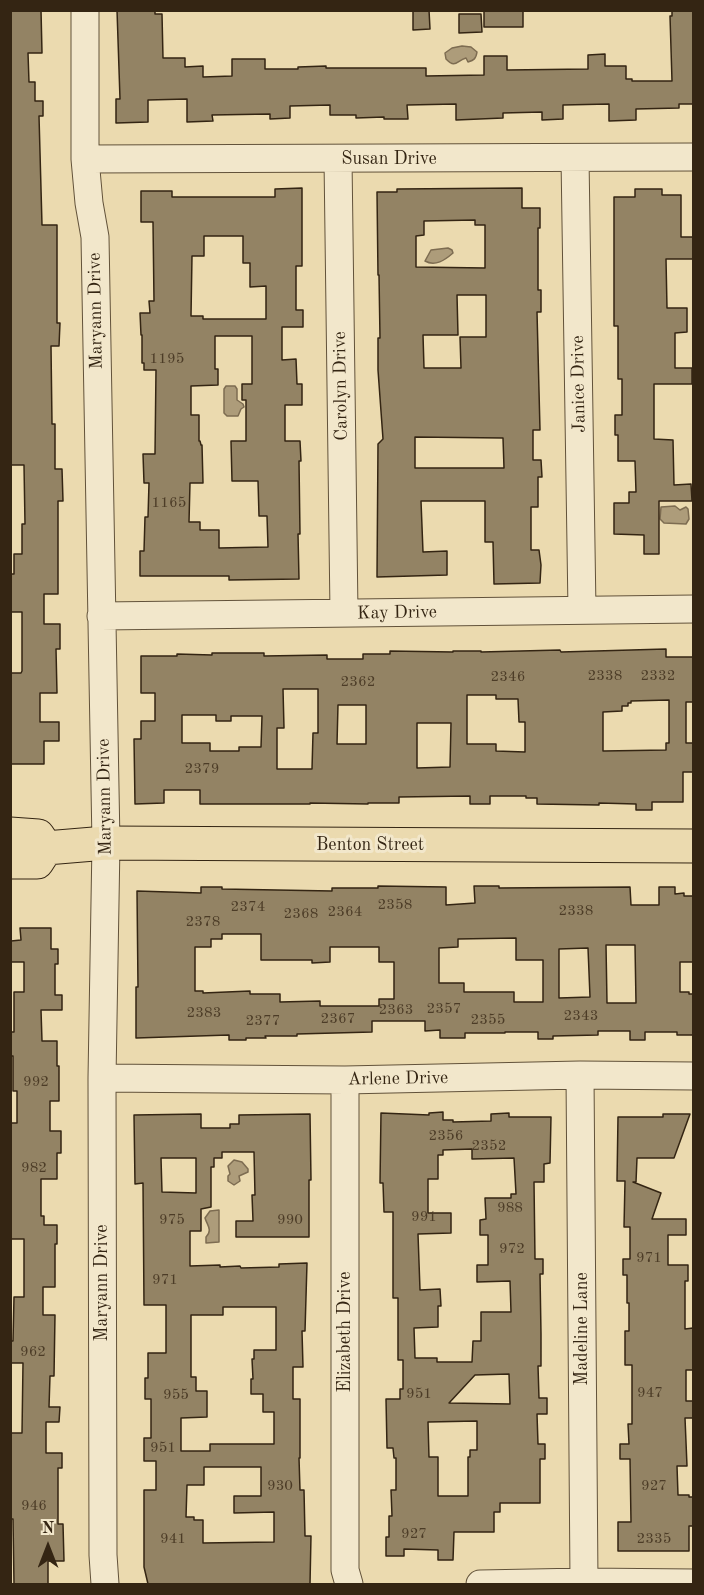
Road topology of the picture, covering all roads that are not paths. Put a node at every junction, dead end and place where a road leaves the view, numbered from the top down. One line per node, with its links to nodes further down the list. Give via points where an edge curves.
1 (85, 10): 4 (street, Maryann Drive)
2 (576, 158): 3 (street, Susan Drive); 5 (street, Susan Drive); 7 (street, Janice Drive)
3 (693, 158)
4 (85, 159): 5 (street, Susan Drive); 9 (street, Maryann Drive, via 95,237)
5 (338, 159): 8 (street, Carolyn Drive)
6 (693, 609): 7 (street, Kay Drive)
7 (582, 610): 8 (street, Kay Drive)
8 (344, 613): 9 (street, Kay Drive)
9 (101, 616): 11 (street, Maryann Drive)
10 (10, 834): 13 (main road, via 38,836)
11 (106, 843): 12 (main road, Benton Street); 13 (main road, Benton Street); 17 (street, Maryann Drive)
12 (693, 846)
13 (46, 848): 14 (main road, Benton Street, via 37,862)
14 (10, 862)
15 (580, 1075): 16 (street, Arlene Drive); 18 (street, Arlene Drive); 19 (street, Madeline Lane)
16 (693, 1076)
17 (102, 1078): 18 (street, Arlene Drive); 21 (street, Maryann Drive)
18 (345, 1080): 22 (street, Elizabeth Drive, via 345,1570)
19 (584, 1582): 20 (street); 23 (street)
20 (693, 1583)
21 (105, 1584)
22 (350, 1584)
23 (480, 1584)

